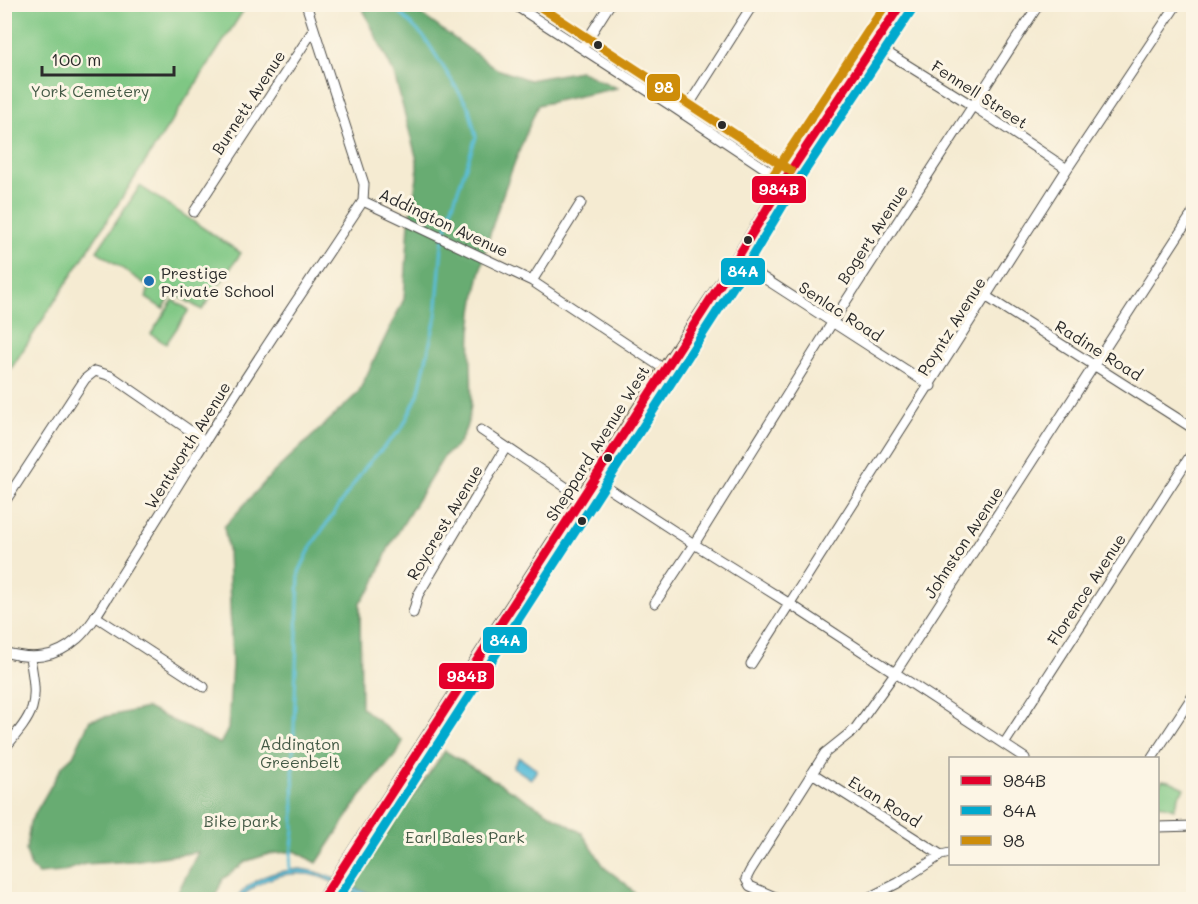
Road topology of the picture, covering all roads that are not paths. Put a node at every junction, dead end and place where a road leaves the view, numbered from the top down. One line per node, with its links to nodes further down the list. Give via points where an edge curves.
1 (306, 4): 8 (street)
2 (513, 4): 10 (street)
3 (609, 4): 10 (street)
4 (753, 4): 12 (street)
5 (901, 4): 9 (main road, Sheppard Avenue West)
6 (1039, 4): 11 (street, Bogert Avenue)
7 (1177, 4): 13 (street, Poyntz Avenue)
8 (314, 29): 15 (street, Addington Avenue, via 364,184); 18 (street, Burnett Avenue)
9 (875, 45): 11 (street, Fennell Street); 14 (main road, Sheppard Avenue West)
10 (582, 48): 12 (street)
11 (973, 106): 13 (street, Fennell Street); 22 (street, Bogert Avenue)
12 (683, 114): 14 (street)
13 (1067, 169): 21 (street, Poyntz Avenue)
14 (784, 181): 19 (main road, Sheppard Avenue West)
15 (363, 201): 20 (street, Addington Avenue); 28 (street, Wentworth Avenue)
16 (581, 203): 20 (street)
17 (1194, 211): 23 (street, Johnston Avenue)
18 (194, 212)
19 (736, 260): 22 (street, Senlac Road); 24 (main road, Sheppard Avenue West)
20 (532, 281): 24 (street, Addington Avenue)
21 (987, 297): 23 (street, Radine Road); 25 (street, Poyntz Avenue)
22 (832, 323): 25 (street, Senlac Road); 34 (street, Bogert Avenue)
23 (1096, 365): 26 (street, Radine Road); 42 (street, Johnston Avenue)
24 (664, 369): 31 (main road, Sheppard Avenue West)
25 (931, 386): 36 (street, Poyntz Avenue)
26 (1194, 429)
27 (481, 430): 29 (street)
28 (205, 441): 33 (street, via 111,376 95,371 85,379); 38 (street, Wentworth Avenue)
29 (506, 447): 32 (street); 37 (street, Roycrest Avenue, via 418,595)
30 (1194, 450): 45 (street, Florence Avenue)
31 (594, 479): 32 (main road, Sheppard Avenue West); 34 (street)
32 (582, 498): 53 (main road, Sheppard Avenue West)
33 (4, 503)
34 (694, 544): 35 (street, Bogert Avenue); 36 (street)
35 (655, 603)
36 (790, 604): 41 (street, Poyntz Avenue); 42 (street)
37 (413, 613)
38 (95, 615): 40 (street, Wentworth Avenue, via 77,639 57,651); 43 (street)
39 (4, 652): 40 (street, Wentworth Avenue)
40 (30, 658): 46 (street, via 33,704 29,717)
41 (752, 664)
42 (895, 674): 45 (street); 49 (street, Johnston Avenue, via 855,729 825,753)
43 (204, 687)
44 (1194, 694): 48 (street)
45 (1004, 744): 47 (street)
46 (4, 749)
47 (1022, 757)
48 (1153, 757)
49 (812, 773): 52 (street, Evan Road); 54 (street, Johnston Avenue, via 746,879 750,886)
50 (1194, 826): 51 (street)
51 (1159, 827)
52 (946, 854): 55 (street)
53 (322, 900)
54 (782, 900)
55 (864, 900)

